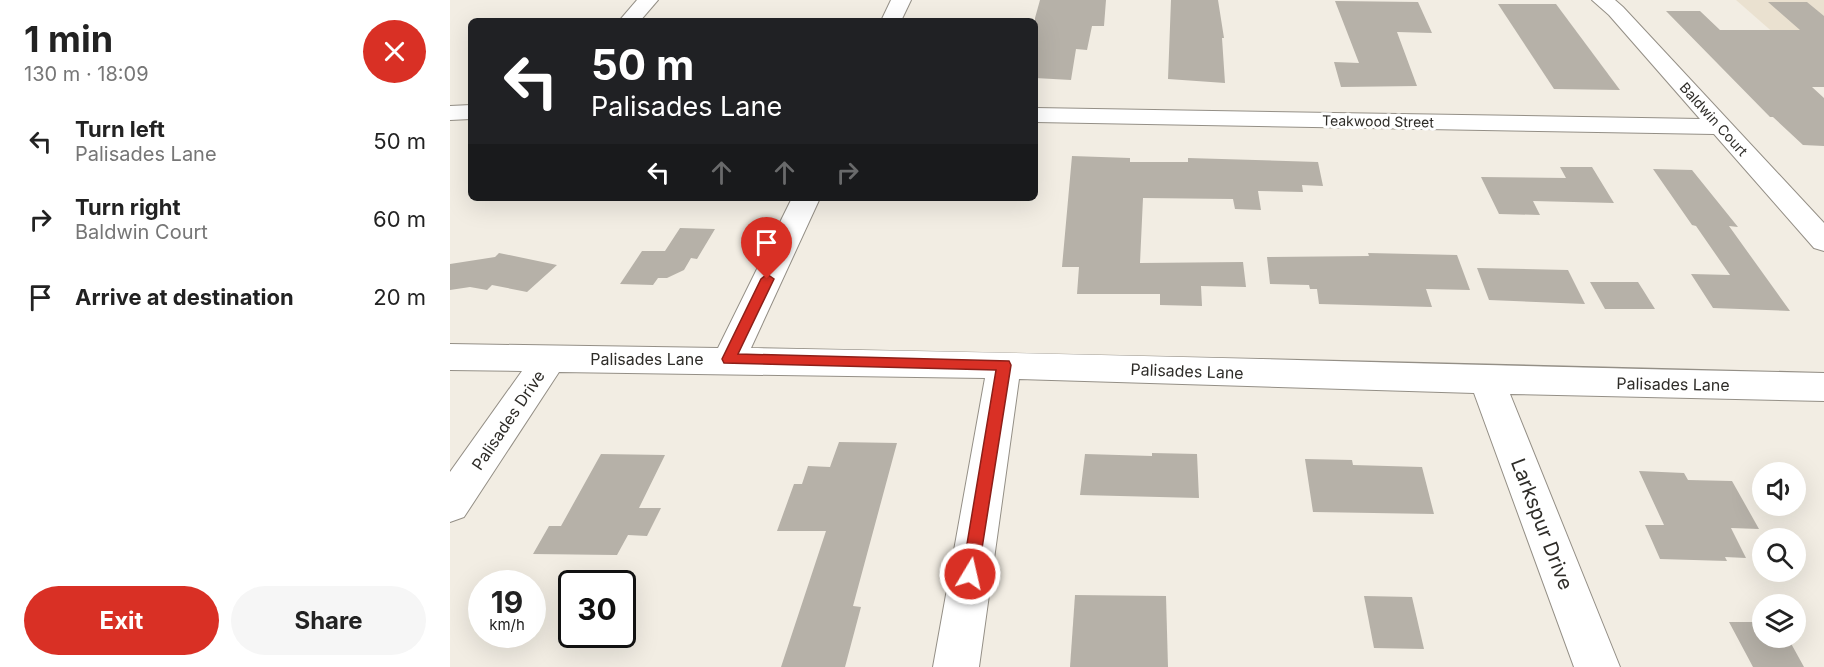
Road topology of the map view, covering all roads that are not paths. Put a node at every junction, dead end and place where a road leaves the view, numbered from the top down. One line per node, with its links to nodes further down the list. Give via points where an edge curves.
1 (648, 0): 4 (street)
2 (901, 0): 5 (street)
3 (1602, 0): 9 (street, Baldwin Court)
4 (632, 18)
5 (892, 18)
6 (468, 112): 7 (street)
7 (450, 113)
8 (1038, 115): 9 (street, Teakwood Street)
9 (1721, 127): 11 (street, Baldwin Court)
10 (805, 201): 14 (street)
11 (1824, 241)
12 (450, 357): 13 (street, Palisades Drive)
13 (550, 358): 14 (street, Palisades Lane); 18 (street, Palisades Drive)
14 (729, 359): 15 (street, Palisades Lane)
15 (1004, 365): 16 (street, Palisades Lane); 19 (street)
16 (1487, 381): 17 (street, Palisades Lane); 20 (street, Larkspur Drive)
17 (1824, 387)
18 (450, 504)
19 (956, 667)
20 (1597, 667)

